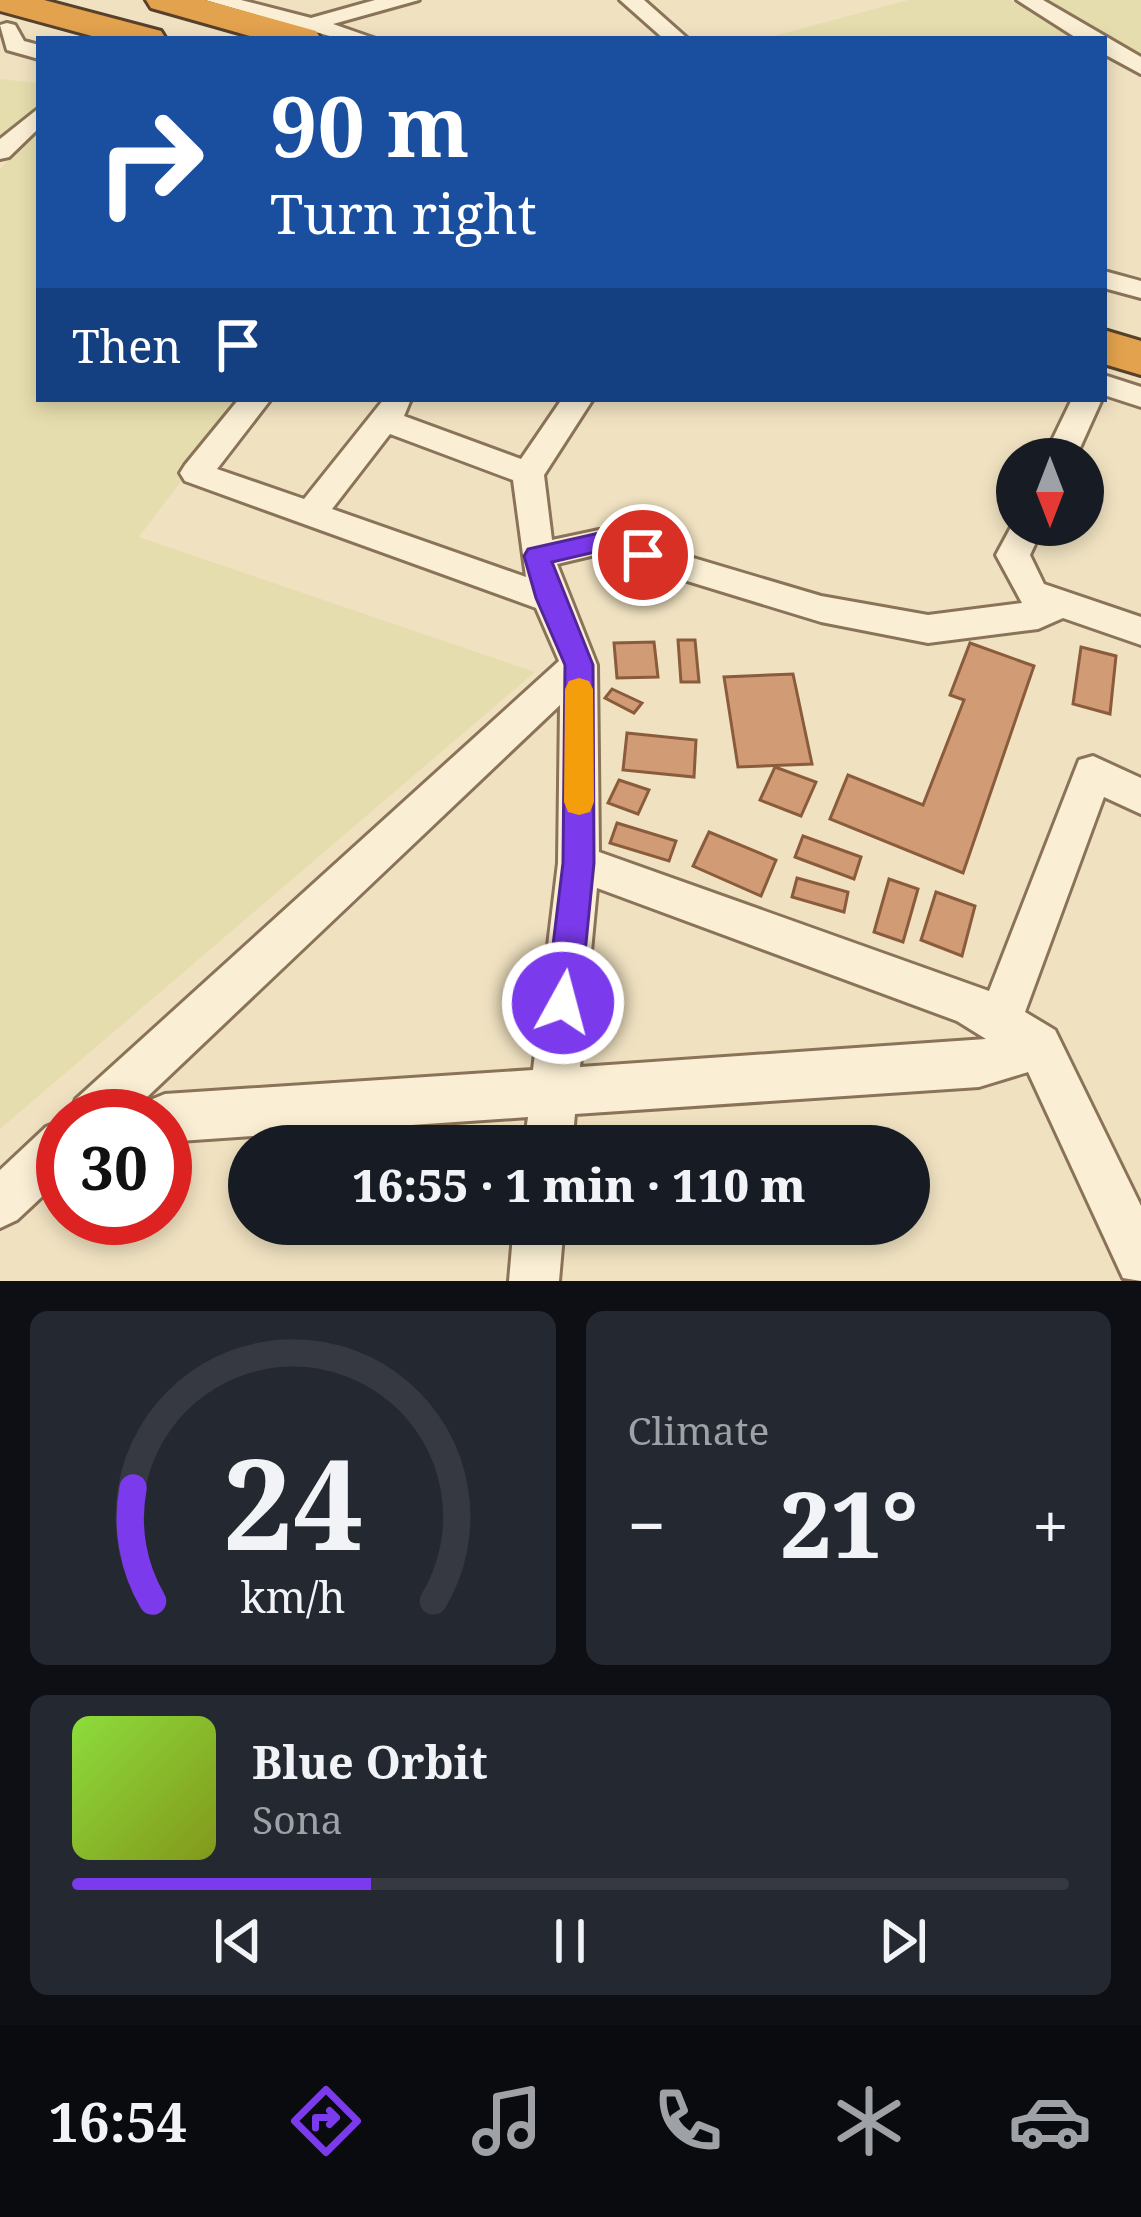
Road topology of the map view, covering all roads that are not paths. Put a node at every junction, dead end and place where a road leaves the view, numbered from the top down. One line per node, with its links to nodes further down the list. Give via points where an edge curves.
1 (164, 0): 7 (highway)
2 (216, 0): 7 (street)
3 (408, 0): 7 (street, via 340,13)
4 (631, 0): 10 (street)
5 (1028, 0): 11 (street)
6 (17, 30): 8 (highway)
7 (309, 32): 9 (street)
8 (104, 36)
9 (341, 36)
10 (673, 36)
11 (1089, 36)
12 (1107, 47): 13 (street)
13 (1141, 68)
14 (36, 118): 15 (street)
15 (0, 152)
16 (1107, 280): 17 (street)
17 (1141, 290)
18 (1113, 357): 19 (street)
19 (1141, 397)
20 (254, 402): 26 (street, via 196,473)
21 (576, 402): 25 (street)
22 (1087, 402): 24 (street)
23 (392, 409): 25 (street); 26 (street)
24 (1069, 438)
25 (528, 475): 28 (street)
26 (311, 513): 29 (street)
27 (1017, 546): 30 (street, via 1013,555 1031,593)
28 (537, 556): 29 (street); 30 (street, via 599,542 821,609 928,629 1038,616)
29 (550, 598): 32 (street)
30 (1062, 603): 31 (street)
31 (1141, 631)
32 (579, 665): 34 (street); 36 (street)
33 (1141, 797): 35 (street, via 1093,772)
34 (579, 863): 35 (street, via 971,1005); 37 (street)
35 (1019, 1034): 37 (street, via 979,1064); 43 (street)
36 (126, 1089)
37 (553, 1096): 38 (street); 39 (street)
38 (192, 1116)
39 (550, 1125)
40 (36, 1171): 41 (street)
41 (0, 1203)
42 (537, 1245): 44 (street)
43 (1141, 1260)
44 (533, 1281)

